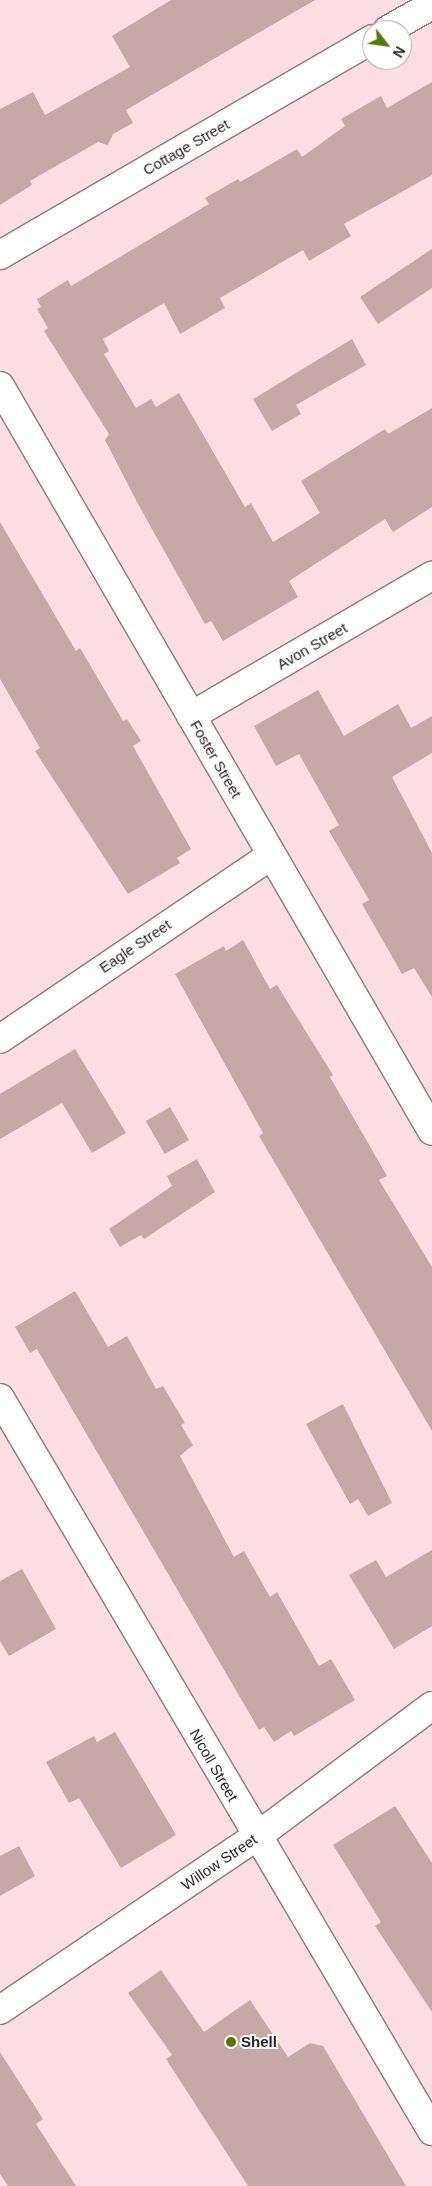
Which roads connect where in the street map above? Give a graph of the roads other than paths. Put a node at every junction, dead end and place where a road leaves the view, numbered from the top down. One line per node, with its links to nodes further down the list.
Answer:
1 (432, 5): 2 (street)
2 (406, 20)
3 (362, 45): 4 (street, Cottage Street)
4 (0, 255)
5 (0, 386): 7 (street, Foster Street)
6 (432, 576): 7 (street, Avon Street)
7 (191, 716): 8 (street, Foster Street)
8 (272, 855): 9 (street, Eagle Street); 10 (street, Foster Street)
9 (0, 1039)
10 (432, 1131)
11 (0, 1398): 13 (street, Nicoll Street)
12 (432, 1706): 13 (street, Willow Street)
13 (256, 1837): 14 (street, Willow Street); 15 (street, Nicoll Street)
14 (0, 2010)
15 (432, 2131)

